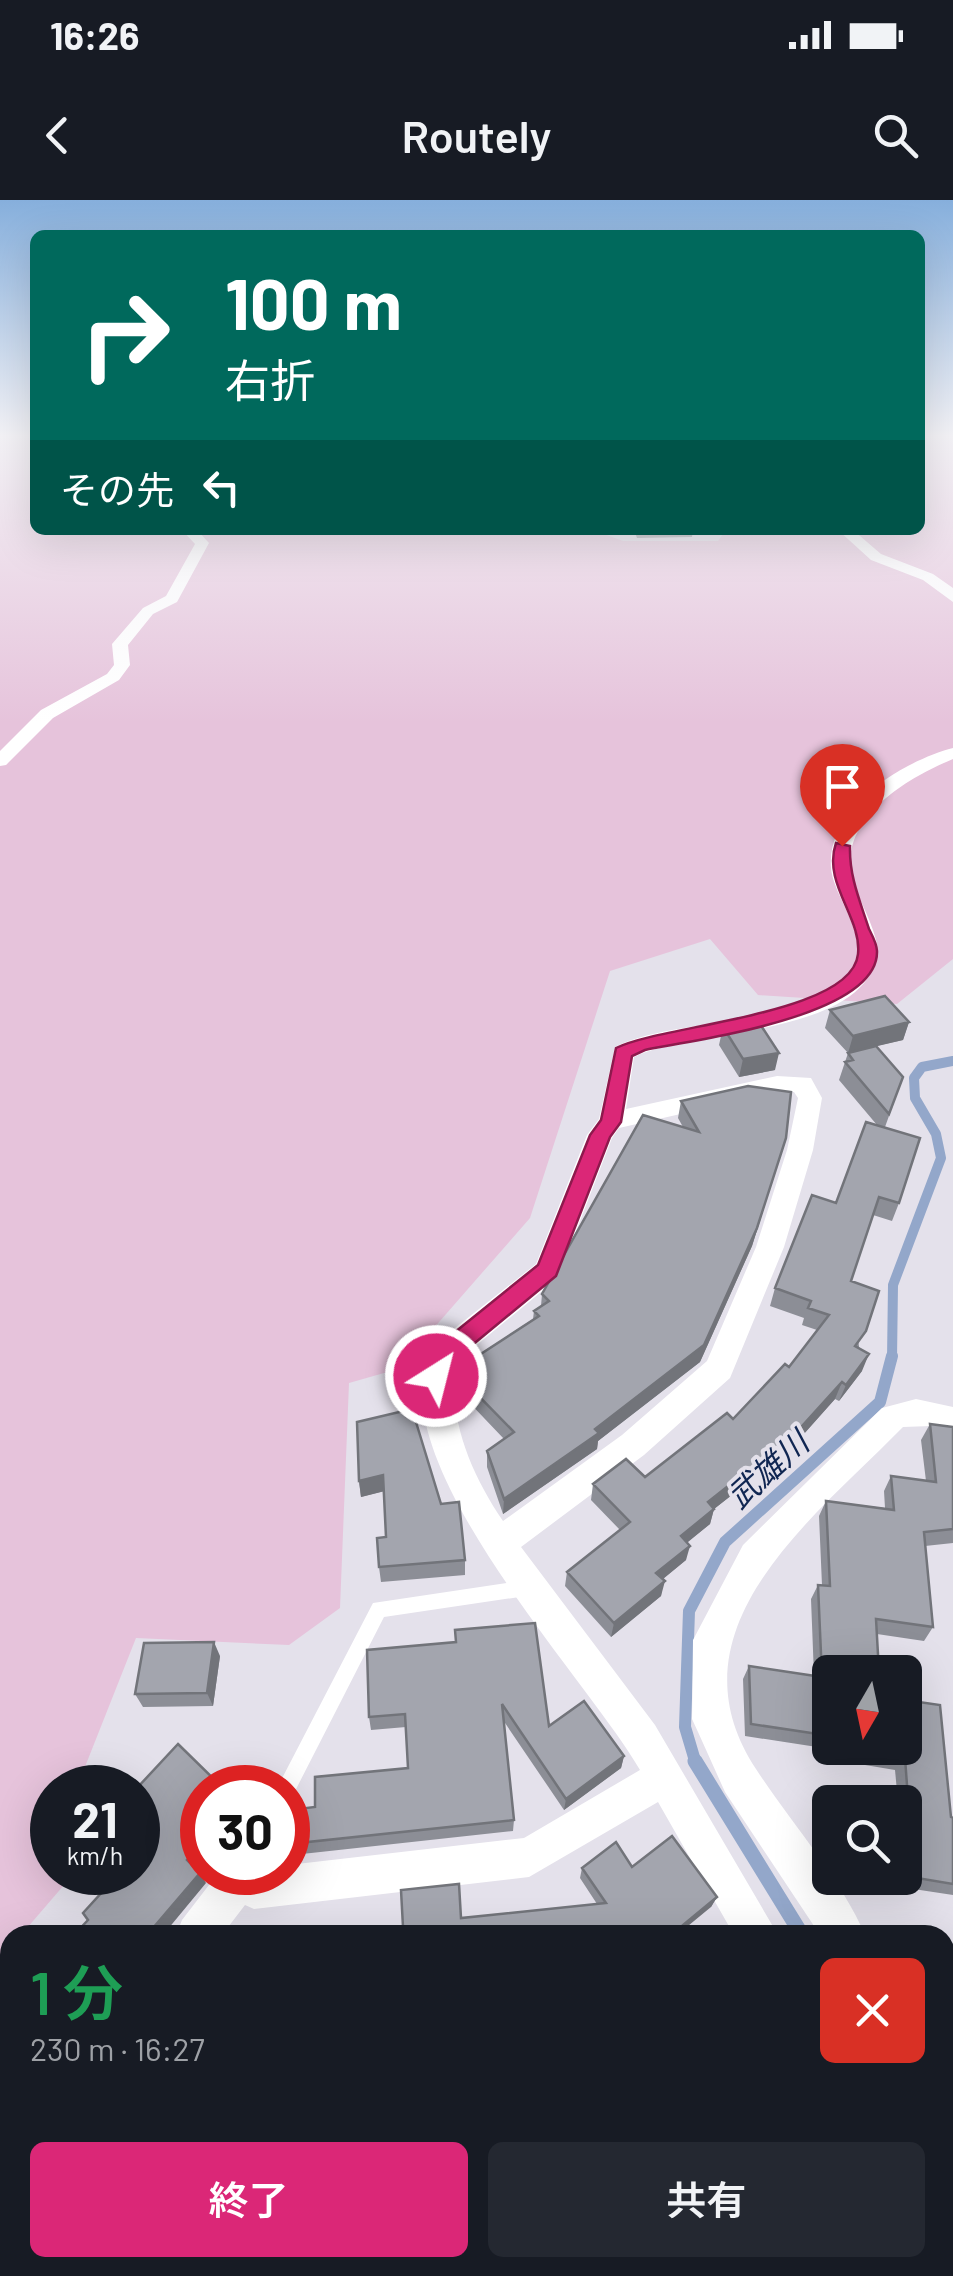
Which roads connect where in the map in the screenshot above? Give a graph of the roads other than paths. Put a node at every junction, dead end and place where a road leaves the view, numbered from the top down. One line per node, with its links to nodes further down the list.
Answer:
1 (195, 535): 5 (street)
2 (851, 535): 3 (street)
3 (953, 598)
4 (953, 753): 6 (street)
5 (0, 761)
6 (611, 1122): 8 (street); 8 (street)
7 (953, 1422): 16 (street)
8 (499, 1544): 9 (street)
9 (528, 1588): 10 (lane); 11 (street)
10 (298, 1765)
11 (662, 1778): 12 (street); 15 (street)
12 (310, 1883)
13 (226, 1895): 14 (street)
14 (204, 1925)
15 (752, 1925)
16 (837, 1925)

